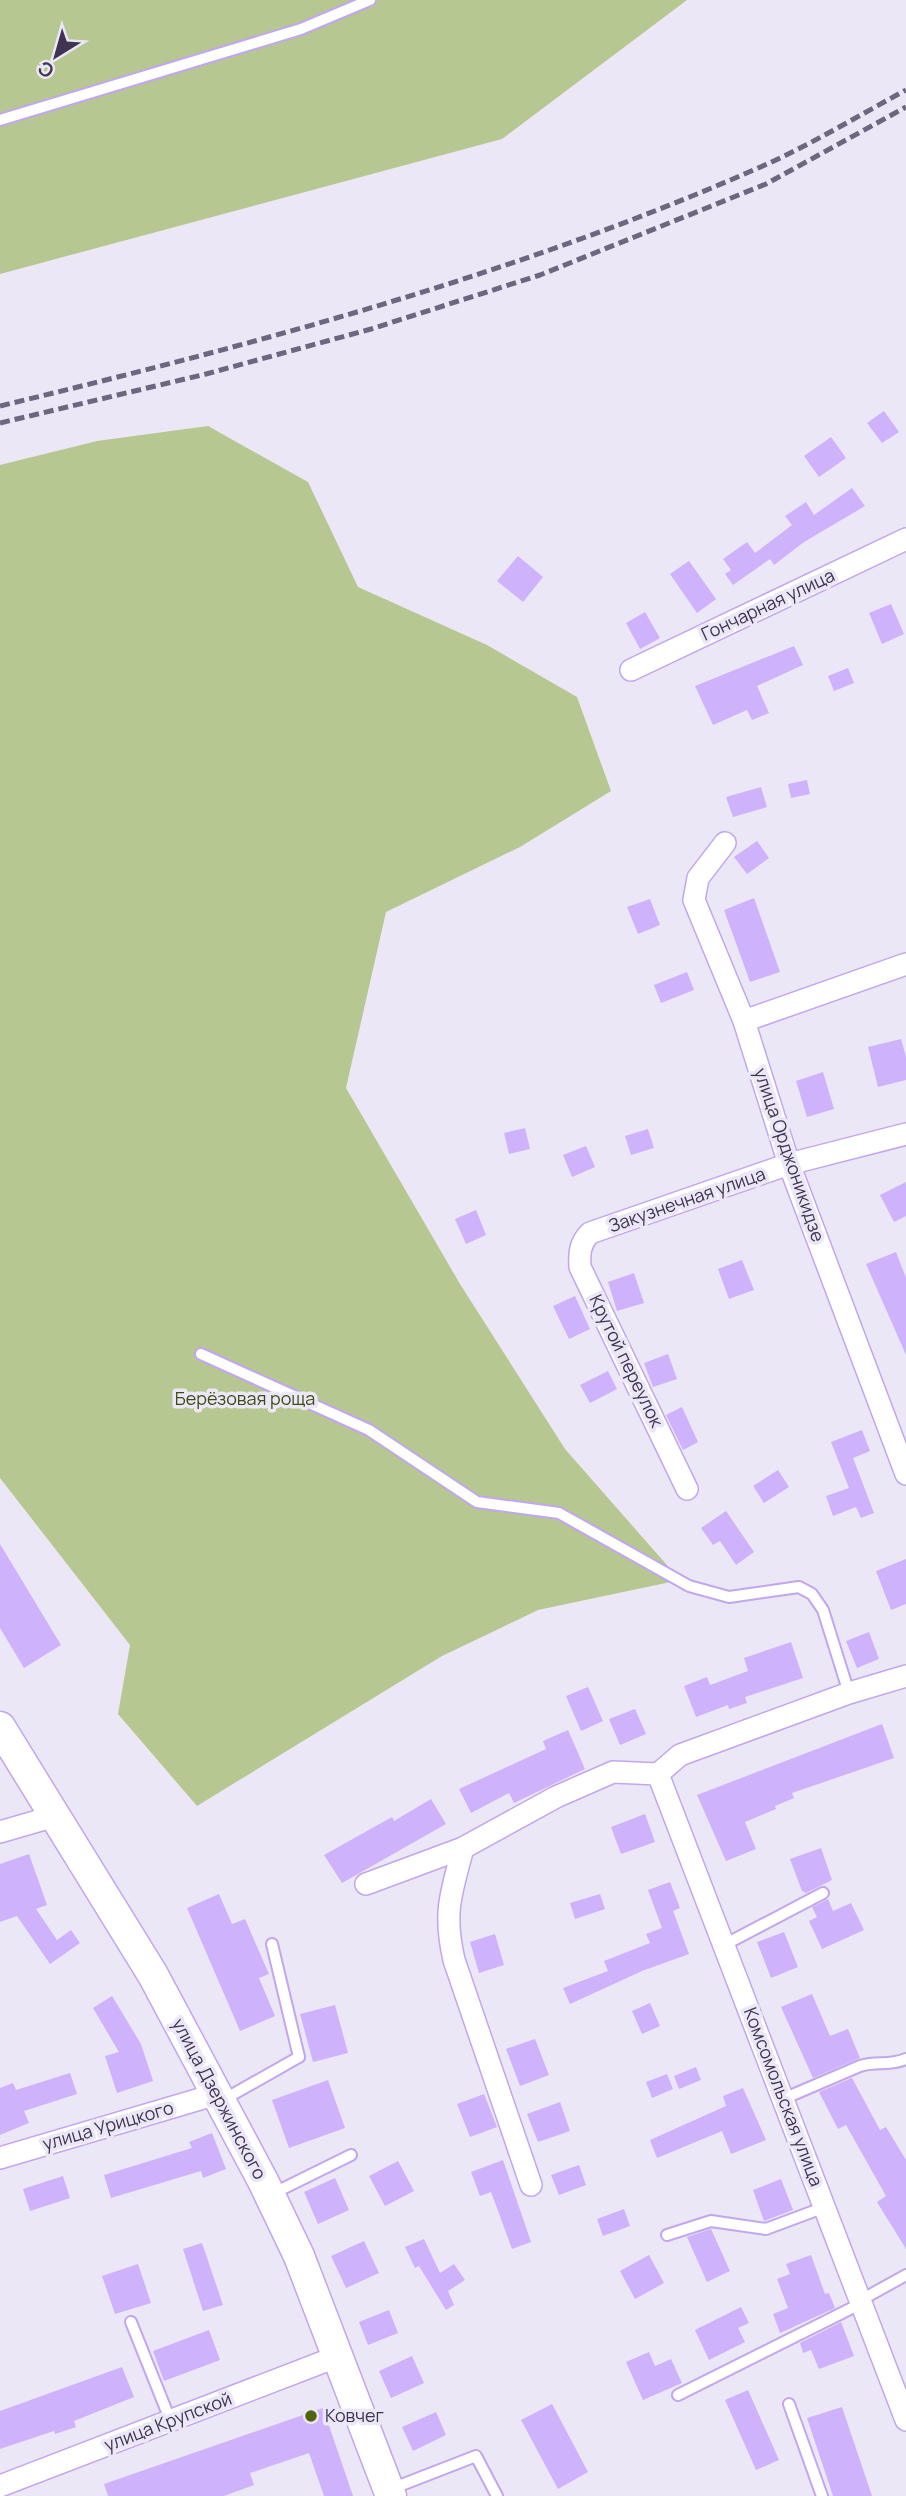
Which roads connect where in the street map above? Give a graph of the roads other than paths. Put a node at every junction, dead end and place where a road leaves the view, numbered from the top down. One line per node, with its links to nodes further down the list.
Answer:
1 (370, 0): 2 (lane)
2 (0, 120)
3 (906, 539): 4 (street, Гончарная улица)
4 (631, 670)
5 (725, 843): 7 (street, улица Орджоникидзе)
6 (906, 964): 7 (street)
7 (744, 1021): 9 (street, улица Орджоникидзе)
8 (906, 1134): 9 (street, Закузнечная улица)
9 (789, 1164): 10 (street, Закузнечная улица); 12 (street, улица Орджоникидзе)
10 (590, 1233): 13 (street, Крутой переулок)
11 (201, 1354): 15 (lane)
12 (906, 1474)
13 (687, 1489)
14 (906, 1676): 15 (street)
15 (849, 1693): 17 (street)
16 (0, 1727): 18 (main road, улица Дзержинского)
17 (658, 1774): 20 (street); 24 (street, Комсомольская улица)
18 (55, 1816): 19 (street); 26 (main road, улица Дзержинского)
19 (0, 1832)
20 (463, 1848): 21 (street); 30 (street)
21 (366, 1884)
22 (823, 1893): 24 (lane)
23 (272, 1944): 26 (lane)
24 (724, 1945): 27 (street, Комсомольская улица)
25 (906, 2059): 27 (lane)
26 (219, 2098): 29 (street, улица Урицкого); 31 (main road, улица Дзержинского)
27 (783, 2099): 32 (street, Комсомольская улица)
28 (351, 2155): 31 (lane)
29 (0, 2158)
30 (531, 2185)
31 (270, 2195): 37 (main road, улица Дзержинского)
32 (825, 2207): 33 (lane); 35 (street, Комсомольская улица)
33 (667, 2235)
34 (906, 2275): 35 (lane)
35 (862, 2302): 38 (lane); 40 (street, Комсомольская улица)
36 (131, 2322): 41 (lane)
37 (336, 2357): 41 (street, улица Крупской); 43 (main road, улица Дзержинского)
38 (678, 2395)
39 (789, 2404): 45 (lane)
40 (906, 2420)
41 (172, 2422): 42 (street, улица Крупской)
42 (0, 2486)
43 (390, 2493): 44 (lane)
44 (497, 2496)
45 (822, 2496)

